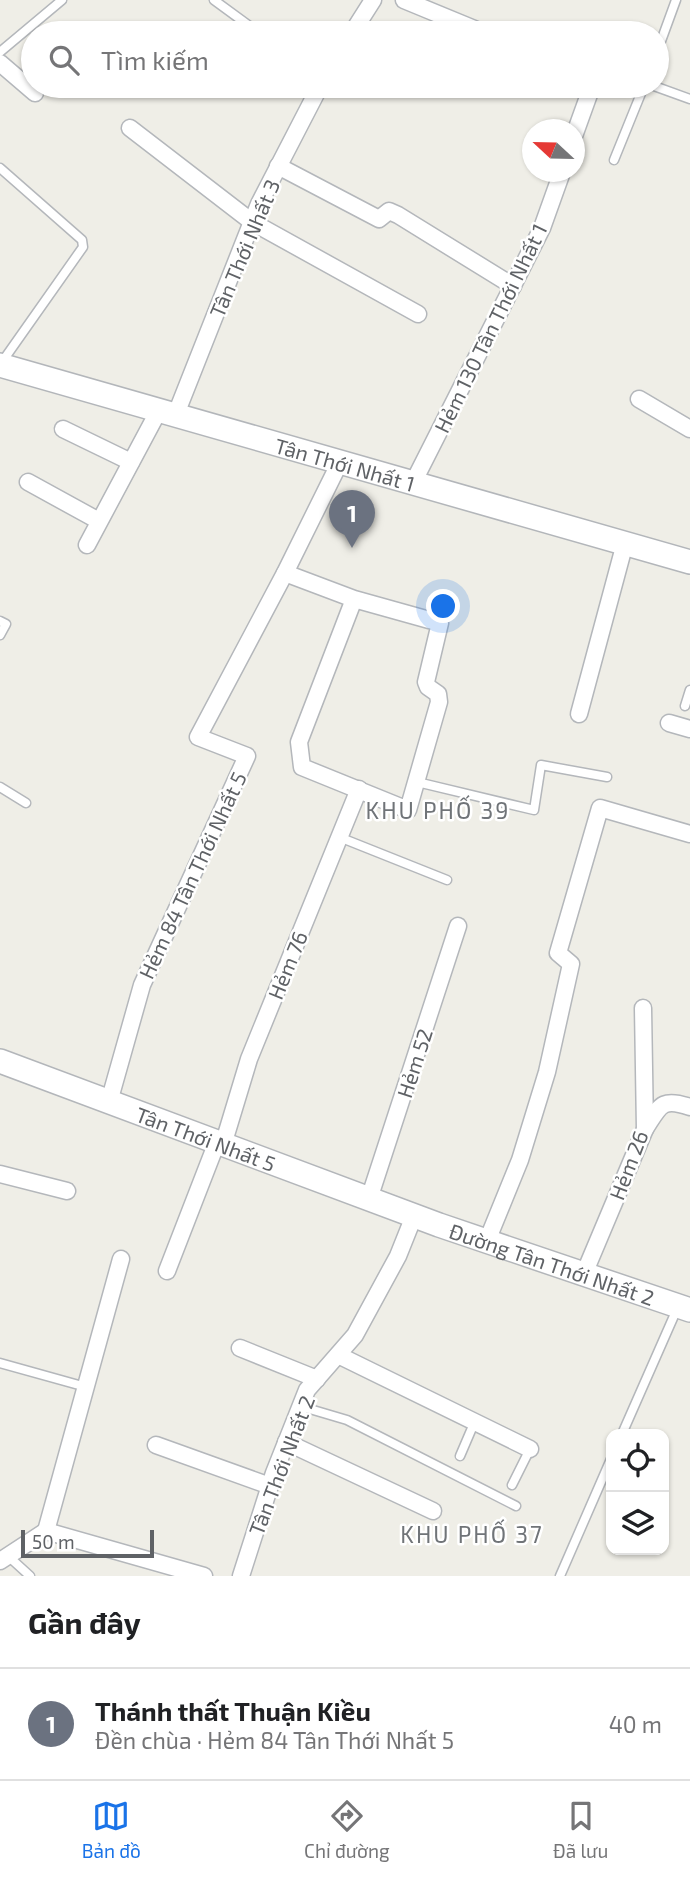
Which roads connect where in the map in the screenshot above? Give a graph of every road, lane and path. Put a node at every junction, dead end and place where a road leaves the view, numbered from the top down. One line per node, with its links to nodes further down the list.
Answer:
1 (62, 0): 6 (lane)
2 (214, 0): 7 (lane)
3 (373, 0): 8 (street)
4 (404, 0): 9 (street)
5 (676, 0): 10 (lane)
6 (37, 21)
7 (242, 21)
8 (360, 21)
9 (455, 21)
10 (668, 21)
11 (21, 34): 12 (lane)
12 (0, 52)
13 (0, 63): 14 (street)
14 (21, 81)
15 (669, 91): 19 (lane)
16 (314, 98): 23 (street, Tân Thới Nhất 3)
17 (588, 98): 20 (street)
18 (639, 98): 22 (lane)
19 (690, 99)
20 (581, 119)
21 (130, 128): 26 (street)
22 (614, 160)
23 (278, 166): 26 (street, Tân Thới Nhất 3); 27 (street)
24 (0, 168): 29 (lane)
25 (558, 182): 27 (street, Hẻm 130 Tân Thới Nhất 1)
26 (252, 222): 28 (street); 31 (street, Tân Thới Nhất 3)
27 (513, 286): 37 (street, Hẻm 130 Tân Thới Nhất 1)
28 (418, 314)
29 (0, 365): 31 (street, Tân Thới Nhất 1)
30 (639, 399): 33 (street)
31 (168, 412): 34 (street, Tân Thới Nhất 1); 35 (street, Tân Thới Nhất 3)
32 (63, 429): 35 (street)
33 (690, 429)
34 (340, 461): 37 (street, Tân Thới Nhất 1); 42 (street, Hẻm 84 Tân Thới Nhất 5)
35 (131, 462): 38 (street, Tân Thới Nhất 3)
36 (28, 482): 38 (street)
37 (413, 482): 39 (street, Tân Thới Nhất 1)
38 (99, 521): 40 (street, Tân Thới Nhất 3)
39 (625, 543): 41 (street, Tân Thới Nhất 1); 48 (street)
40 (87, 545)
41 (690, 562)
42 (285, 573): 43 (street); 62 (street, Hẻm 84 Tân Thới Nhất 5)
43 (354, 599): 52 (street); 54 (street)
44 (0, 621): 45 (lane)
45 (0, 635)
46 (690, 690): 47 (lane)
47 (685, 706)
48 (579, 714)
49 (669, 723): 50 (street)
50 (690, 729)
51 (607, 777): 52 (lane)
52 (417, 782): 54 (street)
53 (0, 787): 55 (lane)
54 (359, 789): 57 (street, Hẻm 76)
55 (26, 803)
56 (690, 834): 70 (street)
57 (339, 836): 58 (lane); 65 (street, Hẻm 76)
58 (447, 880)
59 (458, 926): 68 (street, Hẻm 52)
60 (643, 1008): 64 (street, Hẻm 26)
61 (0, 1062): 62 (street, Tân Thới Nhất 5)
62 (109, 1102): 65 (street, Tân Thới Nhất 5)
63 (690, 1107): 64 (street)
64 (645, 1129): 73 (street, Hẻm 26)
65 (220, 1143): 68 (street, Tân Thới Nhất 5); 72 (street, Hẻm 76)
66 (0, 1174): 67 (street)
67 (67, 1191)
68 (369, 1199): 69 (street, Tân Thới Nhất 5)
69 (414, 1216): 70 (street, Đường Tân Thới Nhất 2); 76 (street, Tân Thới Nhất 2)
70 (487, 1241): 73 (street, Đường Tân Thới Nhất 2)
71 (121, 1259): 79 (street)
72 (167, 1271)
73 (584, 1274): 74 (street, Đường Tân Thới Nhất 2)
74 (684, 1309): 82 (lane)
75 (240, 1348): 78 (street)
76 (338, 1354): 78 (street, Tân Thới Nhất 2); 81 (street)
77 (0, 1363): 79 (lane)
78 (317, 1378): 80 (street, Tân Thới Nhất 2)
79 (86, 1387): 92 (street)
80 (303, 1407): 83 (street, Tân Thới Nhất 2); 90 (lane)
81 (475, 1421): 85 (street); 86 (lane)
82 (624, 1429)
83 (286, 1443): 89 (street, Tân Thới Nhất 2); 91 (street)
84 (156, 1446): 89 (street)
85 (530, 1449): 88 (lane)
86 (460, 1456)
87 (606, 1470): 97 (lane)
88 (512, 1485)
89 (270, 1486): 96 (street, Tân Thới Nhất 2)
90 (516, 1506)
91 (433, 1511)
92 (46, 1531): 93 (street); 95 (street)
93 (3, 1558): 94 (lane)
94 (30, 1576)
95 (204, 1576)
96 (241, 1576)
97 (560, 1576)

